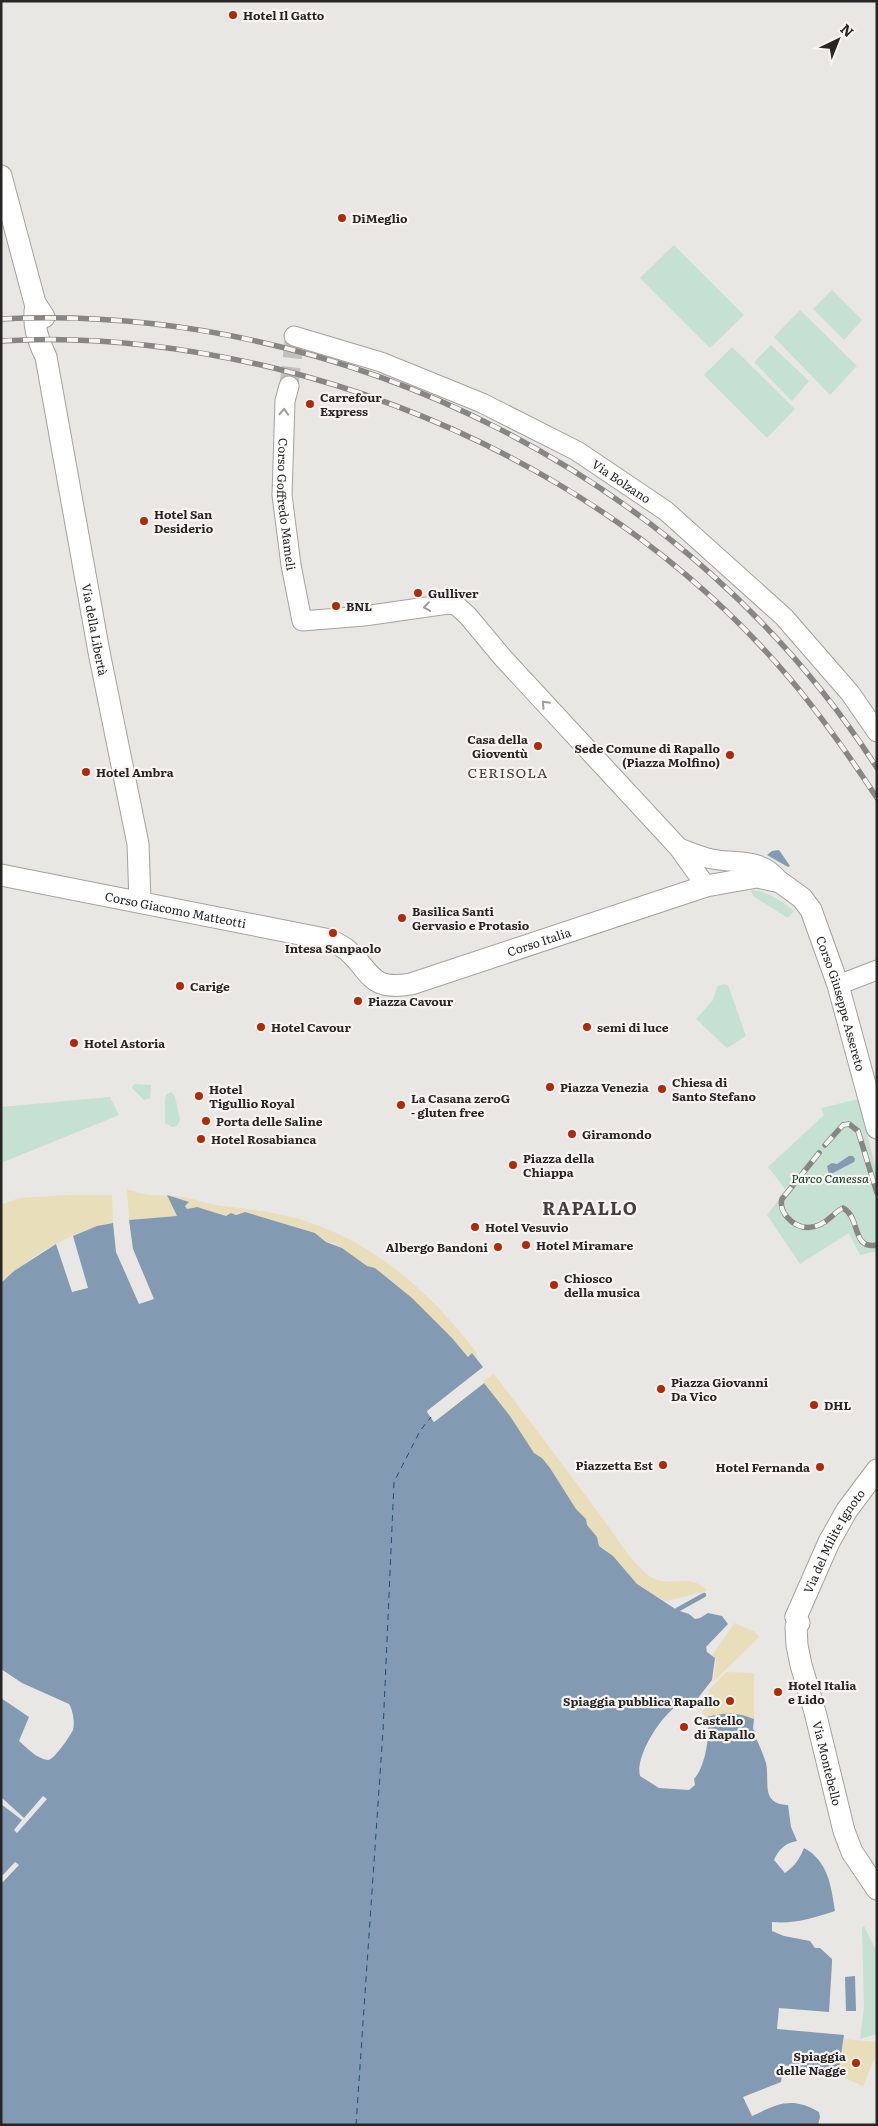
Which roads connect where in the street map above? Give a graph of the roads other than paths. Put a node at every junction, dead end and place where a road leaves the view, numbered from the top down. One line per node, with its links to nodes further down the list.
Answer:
1 (1, 176): 11 (main road, Via della Libertà)
2 (294, 336): 4 (street, Via Bolzano)
3 (289, 386): 5 (street, Corso Goffredo Mameli, one-way to 3)
4 (877, 732)
5 (678, 847): 6 (street); 10 (street)
6 (715, 860): 8 (street); 9 (street)
7 (1, 875): 11 (main road, Corso Giacomo Matteotti)
8 (735, 881): 9 (main road, Corso Italia); 10 (main road, Corso Italia)
9 (780, 882): 14 (main road, Corso Giuseppe Assereto)
10 (706, 886): 12 (main road, Corso Italia)
11 (140, 902): 12 (main road, Corso Giacomo Matteotti)
12 (347, 950)
13 (877, 970): 14 (street)
14 (838, 985): 15 (main road, Corso Giuseppe Assereto)
15 (877, 1128)
16 (877, 1470): 17 (main road, Via del Milite Ignoto)
17 (795, 1629): 18 (main road, Via Montebello)
18 (873, 1885)

